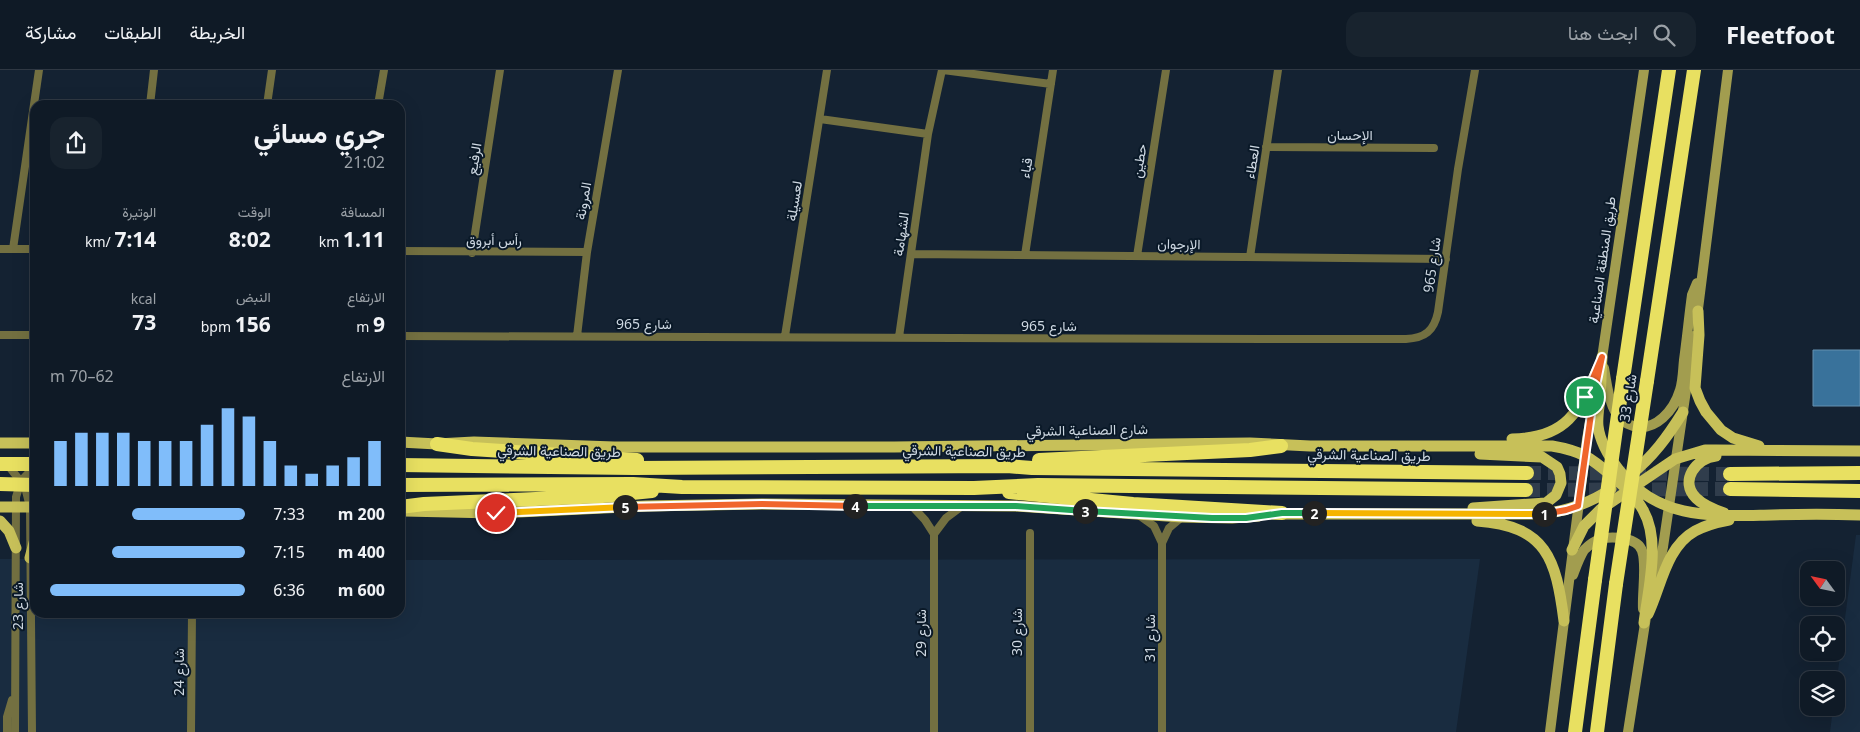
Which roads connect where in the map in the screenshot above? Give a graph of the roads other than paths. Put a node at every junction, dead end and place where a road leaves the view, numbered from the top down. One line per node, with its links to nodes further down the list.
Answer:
1 (38, 70): 18 (street)
2 (154, 70): 19 (street)
3 (272, 70): 20 (street)
4 (384, 70): 21 (street)
5 (500, 70): 32 (street, الرفيع)
6 (618, 70): 31 (street, المرونة)
7 (827, 70): 22 (street, لعسيلة)
8 (942, 70): 17 (street); 24 (street, الشهامة)
9 (1053, 70): 17 (street, قباء)
10 (1166, 70): 35 (street, حطين)
11 (1278, 70): 25 (street, العطاء)
12 (1475, 70): 37 (street, شارع 965)
13 (1644, 70): 46 (street, طريق المنطقة الصناعية)
14 (1669, 70): 116 (highway, شارع 33, bridge)
15 (1694, 70): 117 (highway, شارع 33, bridge)
16 (1728, 70): 38 (street)
17 (1051, 84): 34 (street, قباء)
18 (34, 100)
19 (151, 100)
20 (268, 100)
21 (379, 100)
22 (820, 119): 24 (street); 44 (street, لعسيلة)
23 (30, 127): 28 (street)
24 (928, 134): 33 (street, الشهامة)
25 (1266, 147): 26 (street, الإحسان); 36 (street, العطاء)
26 (1434, 148)
27 (0, 249): 28 (street)
28 (13, 249): 29 (street)
29 (30, 249)
30 (405, 252): 32 (street, رأس أبروق)
31 (587, 252): 32 (street, رأس أبروق); 43 (street, المرونة)
32 (472, 253)
33 (911, 254): 34 (street, الإرجوان); 45 (street, الشهامة)
34 (1025, 255): 35 (street, الإرجوان)
35 (1137, 256): 36 (street, الإرجوان)
36 (1250, 257): 37 (street, الإرجوان)
37 (1446, 259): 45 (street, شارع 965)
38 (1702, 268): 39 (street); 46 (street)
39 (1698, 311): 47 (street); 55 (main road)
40 (0, 335): 41 (street)
41 (30, 335)
42 (405, 336): 43 (street, شارع 965)
43 (576, 336): 44 (street, شارع 965)
44 (785, 336): 45 (street, شارع 965)
45 (899, 337)
46 (1602, 357): 53 (main road); 57 (street, طريق المنطقة الصناعية); 69 (main road)
47 (1684, 412): 60 (street); 69 (main road)
48 (405, 442): 51 (main road, طريق الصناعية الشرقي)
49 (0, 443): 50 (main road)
50 (30, 443)
51 (437, 444): 54 (main road, طريق الصناعية الشرقي); 65 (highway)
52 (1281, 446): 53 (main road, طريق الصناعية الشرقي); 54 (main road, شارع الصناعية الشرقي); 64 (highway)
53 (1425, 446): 57 (main road); 90 (main road)
54 (894, 447)
55 (1778, 450): 56 (main road); 60 (main road)
56 (1860, 450)
57 (1585, 454): 69 (main road); 82 (street)
58 (1860, 457): 93 (main road)
59 (0, 458): 70 (street, شارع 23)
60 (1675, 459): 75 (main road); 86 (street)
61 (0, 464): 62 (highway, bridge)
62 (30, 465)
63 (405, 465): 65 (highway, طريق الصناعية الشرقي)
64 (1007, 466): 65 (highway, طريق الصناعية الشرقي); 66 (highway, طريق الصناعية الشرقي)
65 (682, 467)
66 (1527, 473)
67 (1860, 473): 68 (highway)
68 (1730, 474)
69 (1623, 480): 75 (main road); 82 (main road)
70 (28, 483): 71 (highway, bridge); 79 (street, شارع 23); 84 (street, شارع 23)
71 (0, 484)
72 (405, 484): 73 (highway)
73 (682, 487): 74 (highway); 87 (highway)
74 (974, 488): 77 (highway); 89 (highway)
75 (1632, 489): 86 (main road); 101 (main road); 106 (main road)
76 (1730, 489): 78 (highway)
77 (1526, 490)
78 (1860, 491)
79 (30, 501)
80 (912, 506): 81 (main road); 88 (main road); 98 (street)
81 (963, 506): 92 (main road); 98 (street)
82 (1578, 506): 90 (main road); 101 (street)
83 (0, 507): 84 (main road)
84 (16, 507): 85 (main road); 100 (street, شارع 23)
85 (30, 507)
86 (1668, 507): 93 (main road); 106 (street)
87 (405, 509)
88 (405, 509)
89 (1282, 513): 90 (main road); 95 (main road)
90 (1421, 513): 105 (main road)
91 (1860, 514): 94 (main road)
92 (1139, 515): 95 (main road); 99 (street)
93 (1730, 515): 94 (main road)
94 (1745, 516): 106 (main road)
95 (1182, 517): 99 (street)
96 (0, 521): 100 (main road)
97 (1030, 533): 113 (street, شارع 30)
98 (934, 534): 112 (street, شارع 29)
99 (1162, 543): 114 (street, شارع 31)
100 (16, 548): 107 (street, شارع 23)
101 (1572, 550): 102 (street)
102 (1568, 592): 105 (street); 106 (street)
103 (31, 618): 110 (street, شارع 23)
104 (192, 618): 111 (street, شارع 24)
105 (1564, 621): 115 (street)
106 (1644, 623): 118 (street)
107 (14, 691): 108 (street, شارع 23); 109 (street, شارع 23)
108 (7, 732)
109 (15, 732)
110 (32, 732)
111 (191, 732)
112 (934, 732)
113 (1030, 732)
114 (1162, 732)
115 (1550, 732)
116 (1575, 732)
117 (1597, 732)
118 (1628, 732)

